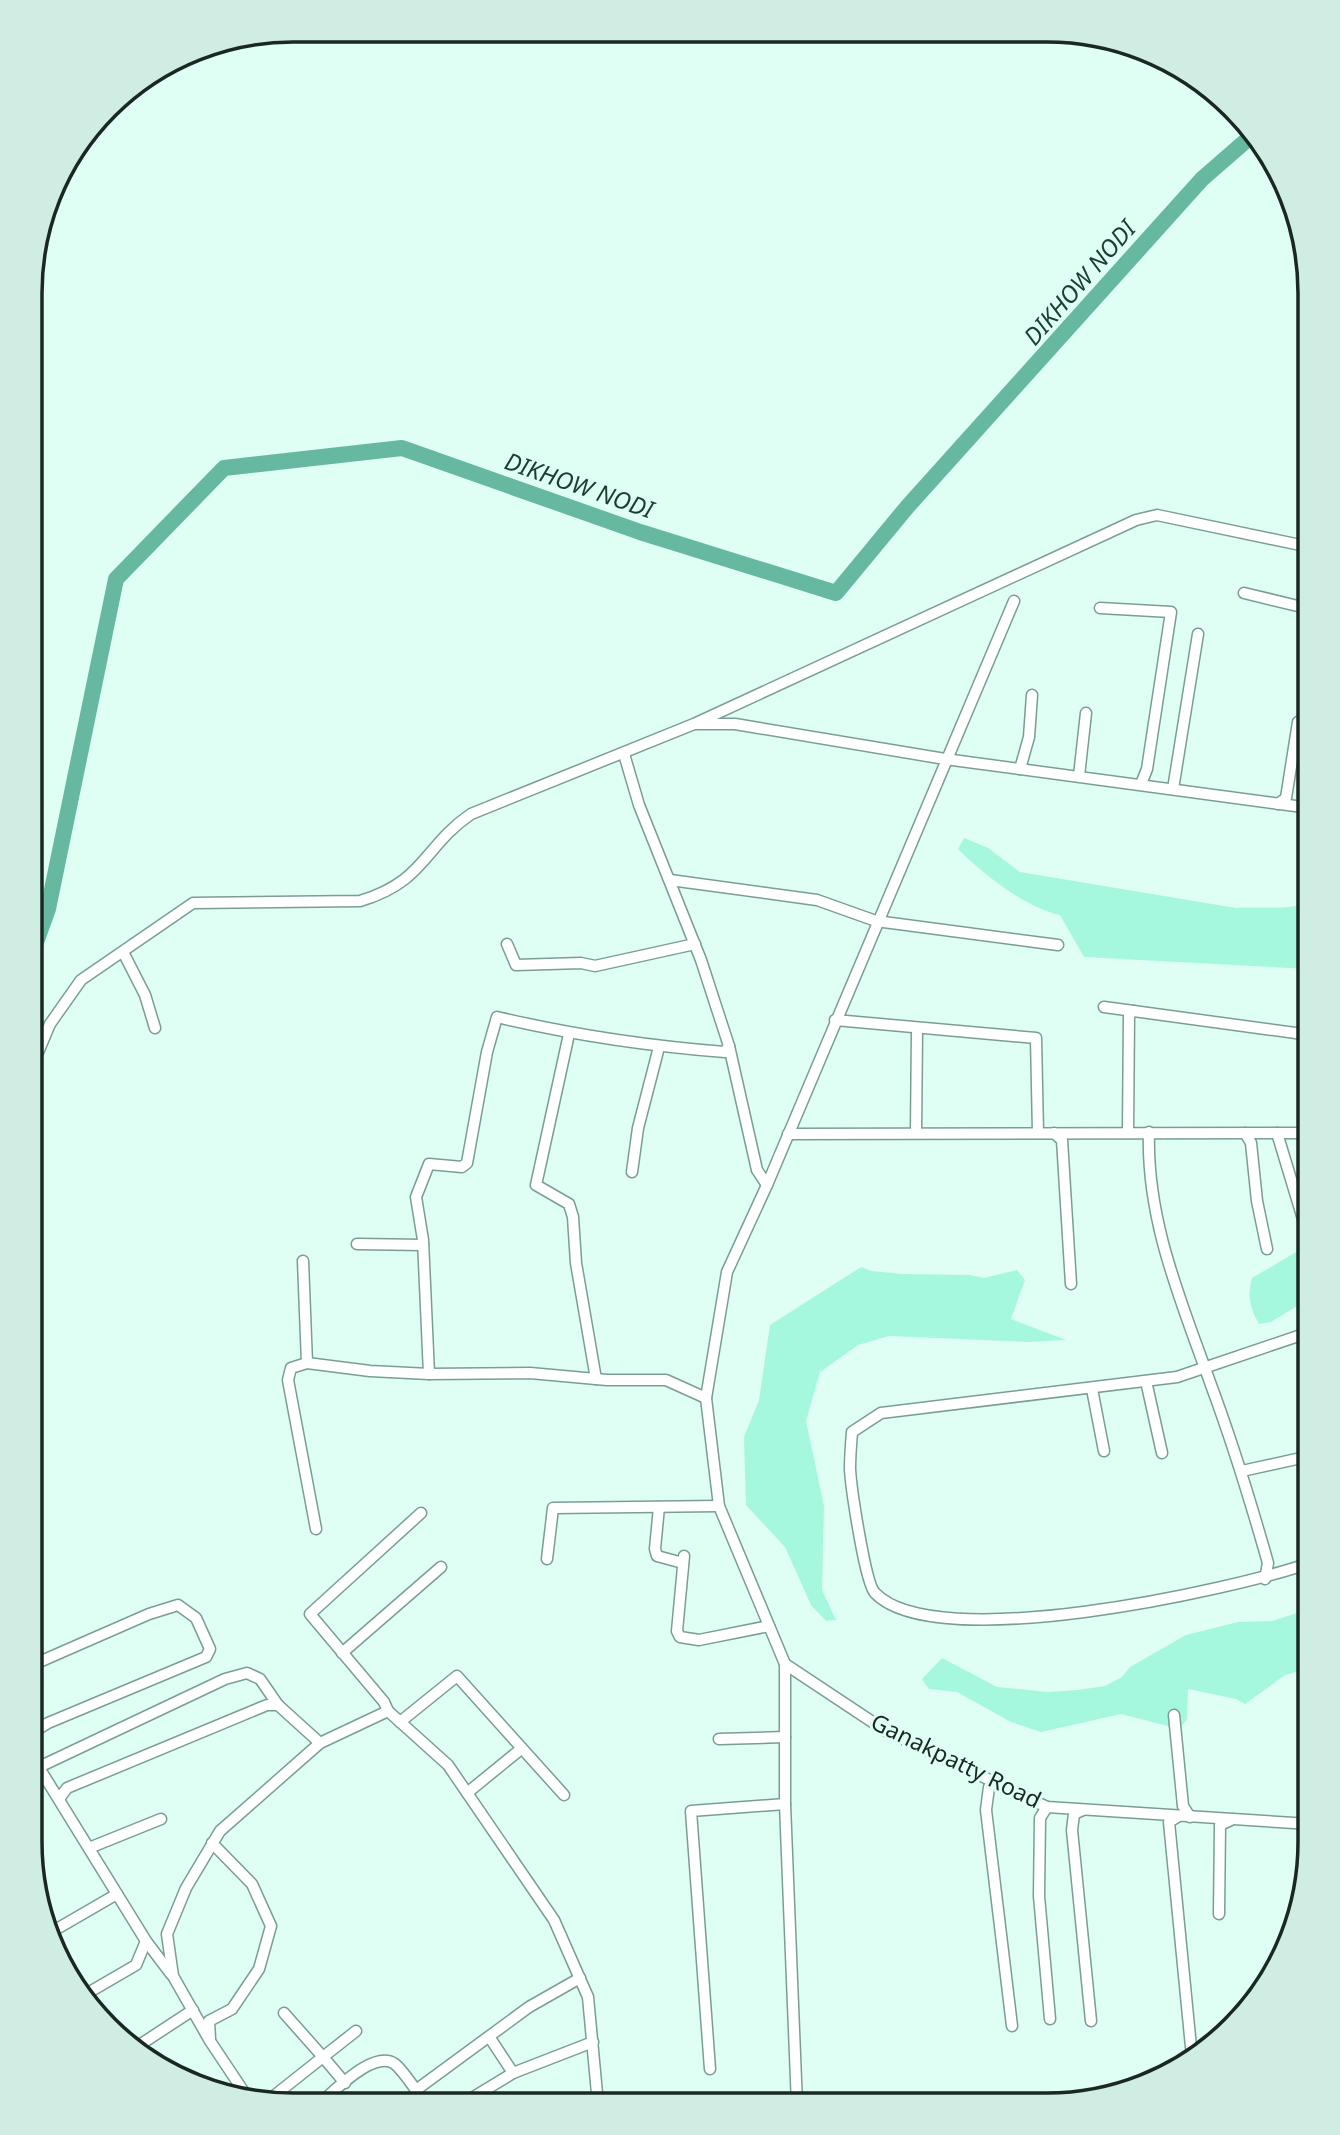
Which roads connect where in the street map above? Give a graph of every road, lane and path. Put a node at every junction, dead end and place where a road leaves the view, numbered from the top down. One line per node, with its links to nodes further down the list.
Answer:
1 (1298, 544): 10 (street)
2 (1244, 593): 4 (street)
3 (1014, 601): 12 (street)
4 (1298, 606)
5 (1100, 608): 15 (street)
6 (1198, 634): 16 (street)
7 (1032, 695): 13 (street)
8 (1086, 713): 14 (street)
9 (1298, 722): 17 (street)
10 (694, 724): 11 (street); 12 (street)
11 (624, 754): 19 (street); 24 (street)
12 (945, 759): 13 (street); 20 (street)
13 (1020, 769): 14 (street)
14 (1079, 776): 15 (street)
15 (1141, 785): 16 (street)
16 (1173, 789): 17 (street)
17 (1278, 804): 18 (street)
18 (1298, 806)
19 (670, 880): 20 (street); 22 (street)
20 (876, 921): 23 (street); 27 (street)
21 (507, 944): 22 (street)
22 (695, 944): 33 (street)
23 (1058, 945)
24 (123, 952): 28 (street); 32 (street)
25 (1104, 1007): 26 (street)
26 (1134, 1011): 30 (street); 35 (street)
27 (835, 1020): 29 (street); 43 (street)
28 (155, 1028)
29 (917, 1030): 37 (street); 38 (street)
30 (1298, 1033)
31 (569, 1034): 34 (street); 48 (street); 56 (street)
32 (42, 1043)
33 (729, 1046): 34 (street); 45 (street)
34 (659, 1047): 44 (street)
35 (1128, 1132): 36 (street); 39 (street)
36 (1149, 1132): 40 (street); 54 (street)
37 (916, 1133): 38 (street); 43 (street)
38 (1038, 1133): 39 (street)
39 (1054, 1133): 51 (street)
40 (1245, 1133): 41 (street); 49 (street)
41 (1277, 1133): 42 (street); 46 (street)
42 (1298, 1133)
43 (788, 1135): 45 (street)
44 (632, 1172)
45 (767, 1185): 59 (street)
46 (1298, 1202)
47 (357, 1244): 48 (street)
48 (423, 1245): 55 (street)
49 (1267, 1249)
50 (303, 1261): 53 (street)
51 (1071, 1283)
52 (1298, 1336): 54 (street)
53 (307, 1363): 55 (street); 67 (street)
54 (1206, 1369): 57 (street); 63 (street)
55 (429, 1374): 56 (street)
56 (596, 1379): 59 (street)
57 (1146, 1381): 58 (street); 61 (street)
58 (1092, 1388): 60 (street); 71 (street)
59 (706, 1398): 64 (street)
60 (1104, 1451)
61 (1162, 1453)
62 (1298, 1459): 63 (street)
63 (1242, 1471): 71 (street)
64 (719, 1506): 65 (street); 72 (street)
65 (659, 1507): 68 (street); 72 (street)
66 (421, 1513): 73 (street)
67 (316, 1529)
68 (547, 1559)
69 (441, 1567): 73 (street)
70 (1298, 1567): 71 (street)
71 (1265, 1578)
72 (769, 1626): 75 (street)
73 (342, 1653): 77 (street)
74 (42, 1661): 80 (street)
75 (785, 1664): 81 (street); 87 (street, Ganakpatty Road)
76 (278, 1705): 83 (street); 85 (street); 90 (street)
77 (388, 1711): 79 (street); 83 (street)
78 (1174, 1715): 94 (street)
79 (400, 1722): 84 (street); 88 (street)
80 (42, 1725)
81 (785, 1737): 82 (street); 91 (street)
82 (719, 1740)
83 (320, 1743): 98 (street)
84 (521, 1749): 88 (street); 89 (street)
85 (42, 1767)
86 (42, 1773): 90 (street)
87 (995, 1782): 92 (street, Ganakpatty Road); 111 (street)
88 (467, 1793): 105 (street)
89 (564, 1795)
90 (59, 1799): 99 (street)
91 (785, 1804): 119 (street); 129 (street)
92 (1047, 1807): 93 (street, Ganakpatty Road); 109 (street)
93 (1083, 1810): 94 (street, Ganakpatty Road); 110 (street)
94 (1184, 1816): 96 (street, Ganakpatty Road); 117 (street)
95 (161, 1819): 99 (street)
96 (1234, 1819): 97 (street, Ganakpatty Road); 101 (street)
97 (1298, 1825)
98 (212, 1843): 104 (street); 114 (street)
99 (89, 1847): 100 (street)
100 (117, 1894): 102 (street); 103 (street)
101 (1219, 1914)
102 (57, 1929)
103 (146, 1941): 104 (street); 106 (street)
104 (173, 1976): 107 (street)
105 (580, 1978): 113 (street); 115 (street)
106 (91, 1991)
107 (193, 2010): 114 (street); 116 (street)
108 (284, 2013): 118 (street)
109 (1050, 2019)
110 (1091, 2021)
111 (1013, 2025)
112 (356, 2031): 118 (street)
113 (490, 2038): 120 (street); 123 (street)
114 (210, 2041): 122 (street)
115 (593, 2042): 120 (street); 128 (street)
116 (143, 2043)
117 (1191, 2047)
118 (323, 2057): 121 (street); 124 (street)
119 (710, 2068)
120 (513, 2073): 127 (street)
121 (345, 2083): 123 (street); 125 (street)
122 (241, 2087)
123 (416, 2090): 126 (street)
124 (279, 2092)
125 (332, 2093)
126 (418, 2093)
127 (480, 2093)
128 (597, 2093)
129 (797, 2093)

